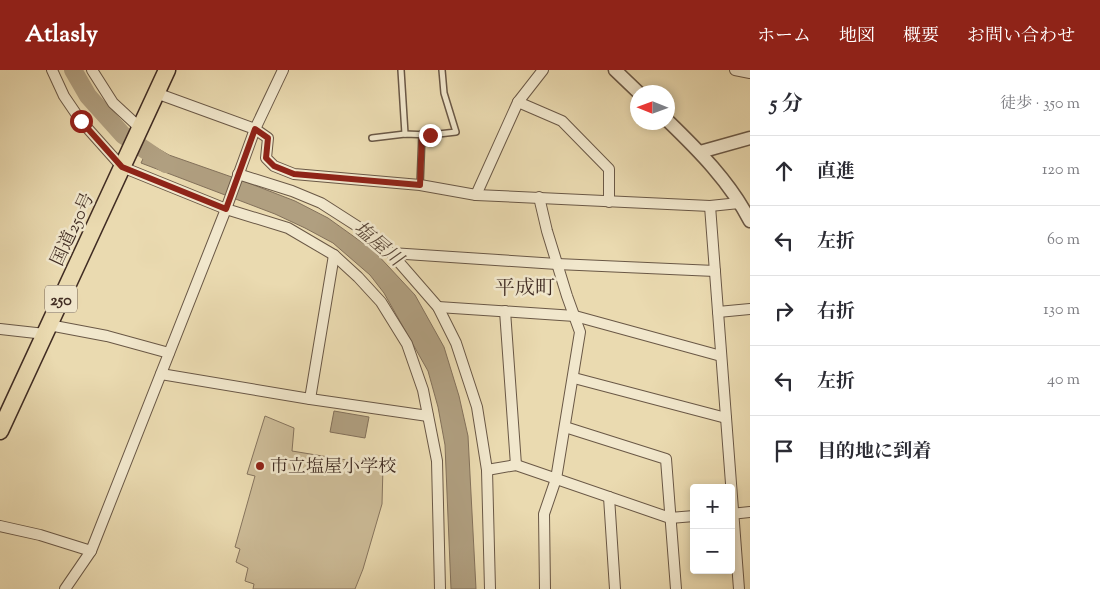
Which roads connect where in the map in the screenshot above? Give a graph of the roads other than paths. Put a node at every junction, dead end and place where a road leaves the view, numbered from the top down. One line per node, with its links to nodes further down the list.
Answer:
1 (52, 70): 22 (street)
2 (92, 70): 14 (street)
3 (167, 70): 12 (highway, 国道250号 / 250)
4 (283, 70): 16 (street)
5 (401, 70): 17 (lane)
6 (442, 70): 18 (lane)
7 (543, 70): 13 (street)
8 (615, 70): 11 (street)
9 (735, 70): 10 (street)
10 (750, 73)
11 (631, 85)
12 (156, 93): 14 (highway, 国道250号 / 250); 16 (street)
13 (518, 102): 25 (street); 27 (street)
14 (140, 128): 22 (highway, 国道250号 / 250)
15 (675, 128): 21 (street)
16 (255, 129): 23 (street); 24 (street)
17 (405, 134): 18 (lane); 19 (lane)
18 (422, 134): 24 (lane)
19 (372, 138)
20 (750, 138): 21 (street)
21 (700, 152): 28 (street)
22 (122, 167): 30 (street); 42 (highway, 国道250号 / 250)
23 (238, 174): 30 (street); 32 (street)
24 (420, 185): 25 (street)
25 (476, 195): 26 (street)
26 (539, 197): 27 (street); 34 (street)
27 (609, 202): 29 (street)
28 (738, 203): 29 (street); 31 (street)
29 (710, 206): 35 (street)
30 (226, 209): 33 (street); 43 (street)
31 (749, 218)
32 (392, 253): 34 (street); 36 (street)
33 (334, 255): 47 (street); 48 (street)
34 (557, 264): 35 (street); 40 (street)
35 (715, 271): 39 (street)
36 (438, 307): 38 (street); 53 (street)
37 (750, 309): 39 (street)
38 (505, 311): 40 (street); 52 (street)
39 (718, 312): 44 (street)
40 (575, 316): 44 (street); 46 (street)
41 (0, 329): 42 (street)
42 (47, 330): 43 (street); 51 (highway, 国道250号 / 250)
43 (169, 353): 45 (street)
44 (721, 356): 49 (street)
45 (161, 374): 47 (street); 63 (street)
46 (574, 378): 49 (street); 50 (street)
47 (310, 399): 48 (street)
48 (428, 416): 65 (street)
49 (726, 418): 55 (street)
50 (565, 427): 54 (street); 60 (street)
51 (0, 431)
52 (516, 465): 53 (street); 54 (street)
53 (487, 470): 66 (street)
54 (556, 479): 56 (street); 67 (street)
55 (730, 484)
56 (609, 497): 60 (street); 68 (street)
57 (750, 512): 58 (street)
58 (735, 514)
59 (690, 516): 60 (street)
60 (670, 518): 69 (street)
61 (0, 526): 63 (street)
62 (733, 529): 70 (street)
63 (91, 551): 64 (street)
64 (65, 589)
65 (440, 589)
66 (490, 589)
67 (545, 589)
68 (615, 589)
69 (676, 589)
70 (739, 589)

